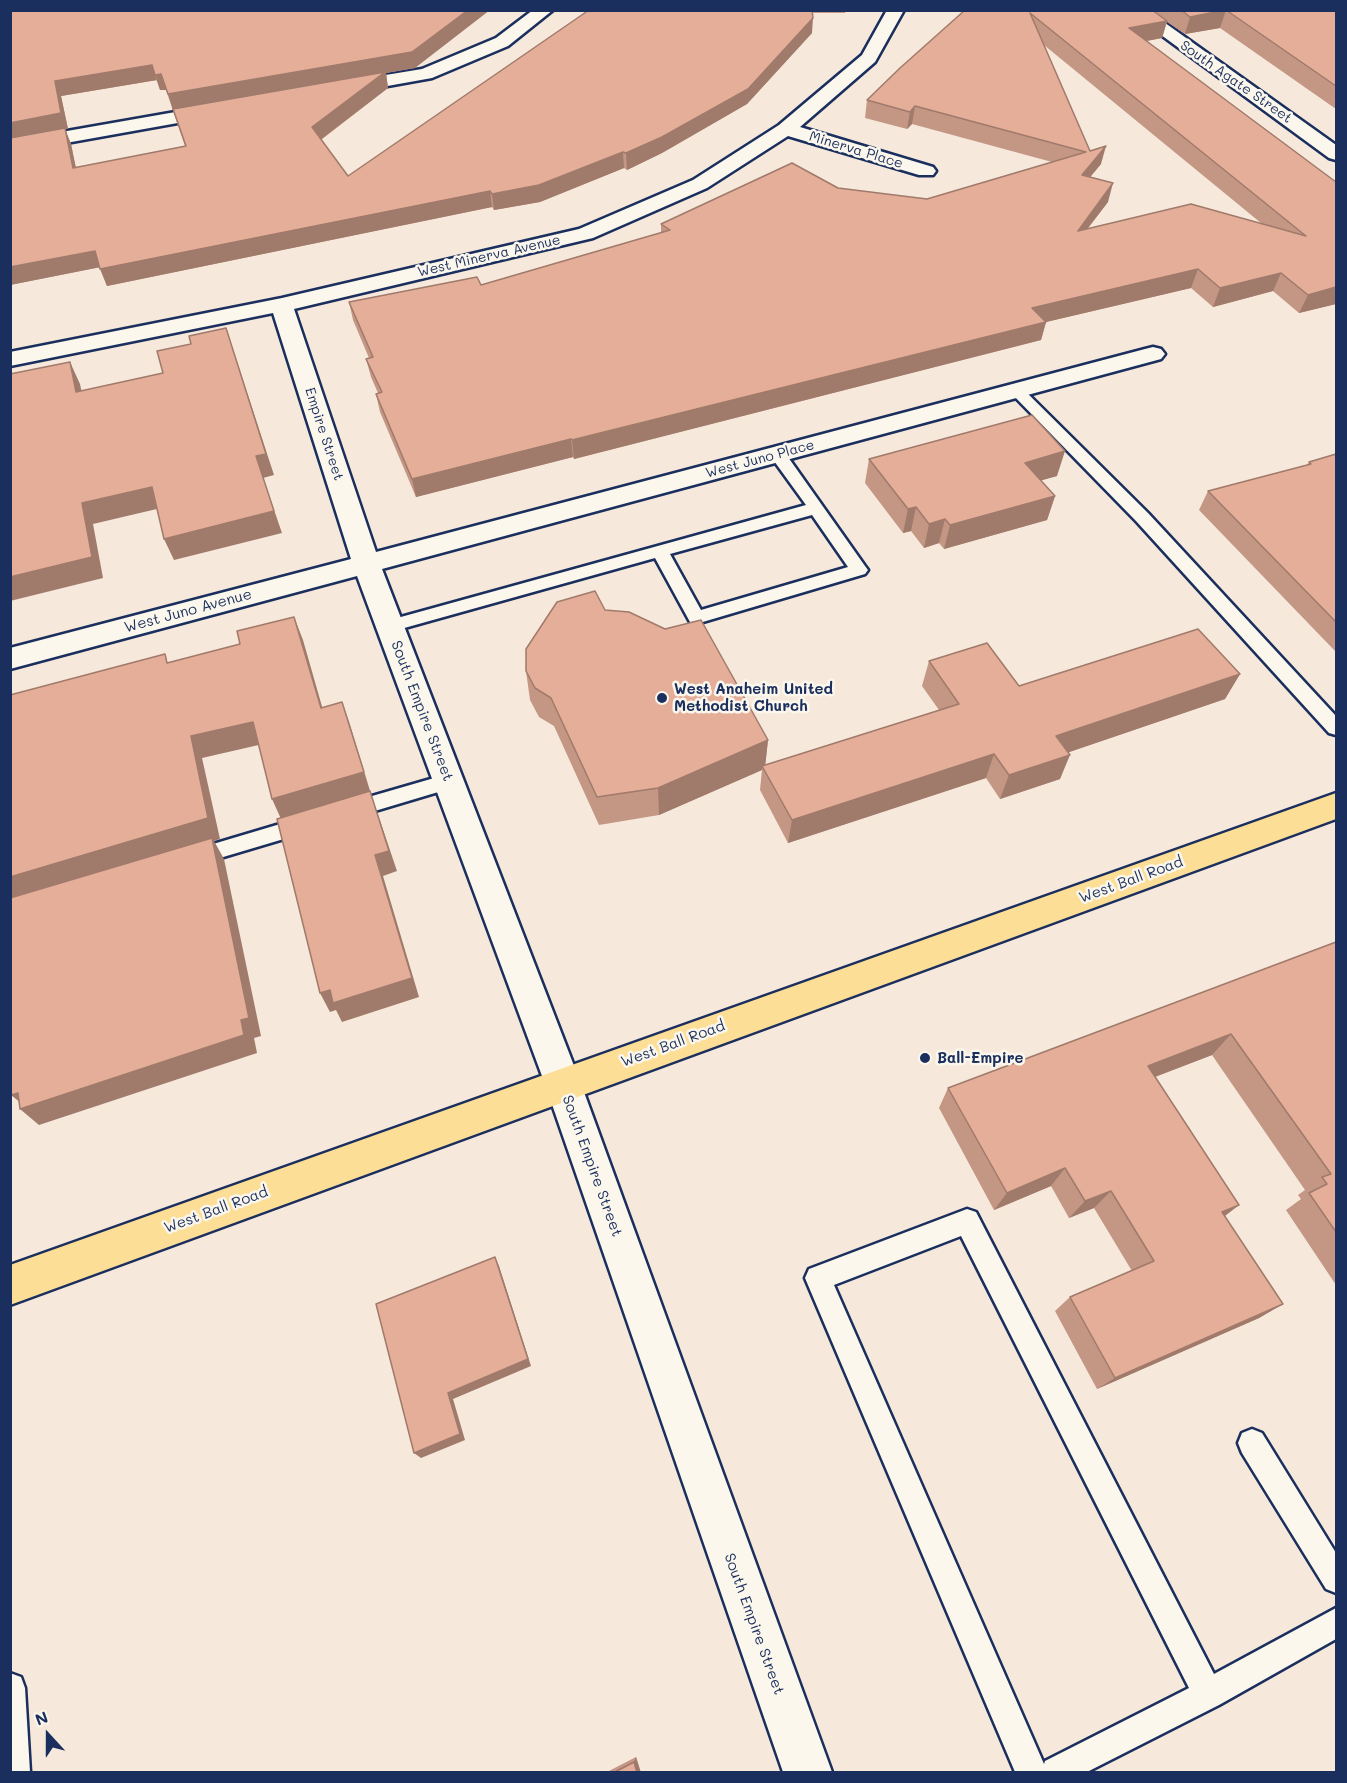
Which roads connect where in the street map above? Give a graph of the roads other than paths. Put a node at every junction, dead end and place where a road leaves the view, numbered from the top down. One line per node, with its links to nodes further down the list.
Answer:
1 (545, 10): 4 (street)
2 (896, 10): 6 (street, West Minerva Avenue)
3 (1135, 10): 8 (street, South Agate Street)
4 (322, 92)
5 (241, 106): 7 (street)
6 (786, 129): 9 (street, Minerva Place); 10 (street, West Minerva Avenue)
7 (10, 147)
8 (1336, 154)
9 (926, 171)
10 (282, 305): 12 (street, West Minerva Avenue); 17 (street, Empire Street)
11 (1154, 354): 13 (street, West Juno Place)
12 (10, 359)
13 (1017, 391): 14 (street, West Juno Place); 20 (lane)
14 (777, 454): 15 (lane); 17 (street, West Juno Place)
15 (816, 508): 16 (lane); 16 (lane)
16 (660, 551): 18 (lane)
17 (366, 564): 18 (street, South Empire Street); 19 (street, West Juno Avenue)
18 (390, 626): 21 (street, South Empire Street)
19 (10, 659)
20 (1336, 728)
21 (448, 782): 23 (lane); 24 (street, South Empire Street)
22 (1336, 806): 24 (main road, West Ball Road)
23 (179, 862)
24 (563, 1084): 25 (main road, West Ball Road); 32 (street, South Empire Street)
25 (10, 1285)
26 (1252, 1443): 27 (lane)
27 (1336, 1579)
28 (1336, 1623): 30 (lane)
29 (10, 1688): 31 (lane)
30 (1208, 1694): 33 (lane); 34 (lane)
31 (15, 1773)
32 (807, 1773)
33 (1031, 1773)
34 (1056, 1773)

